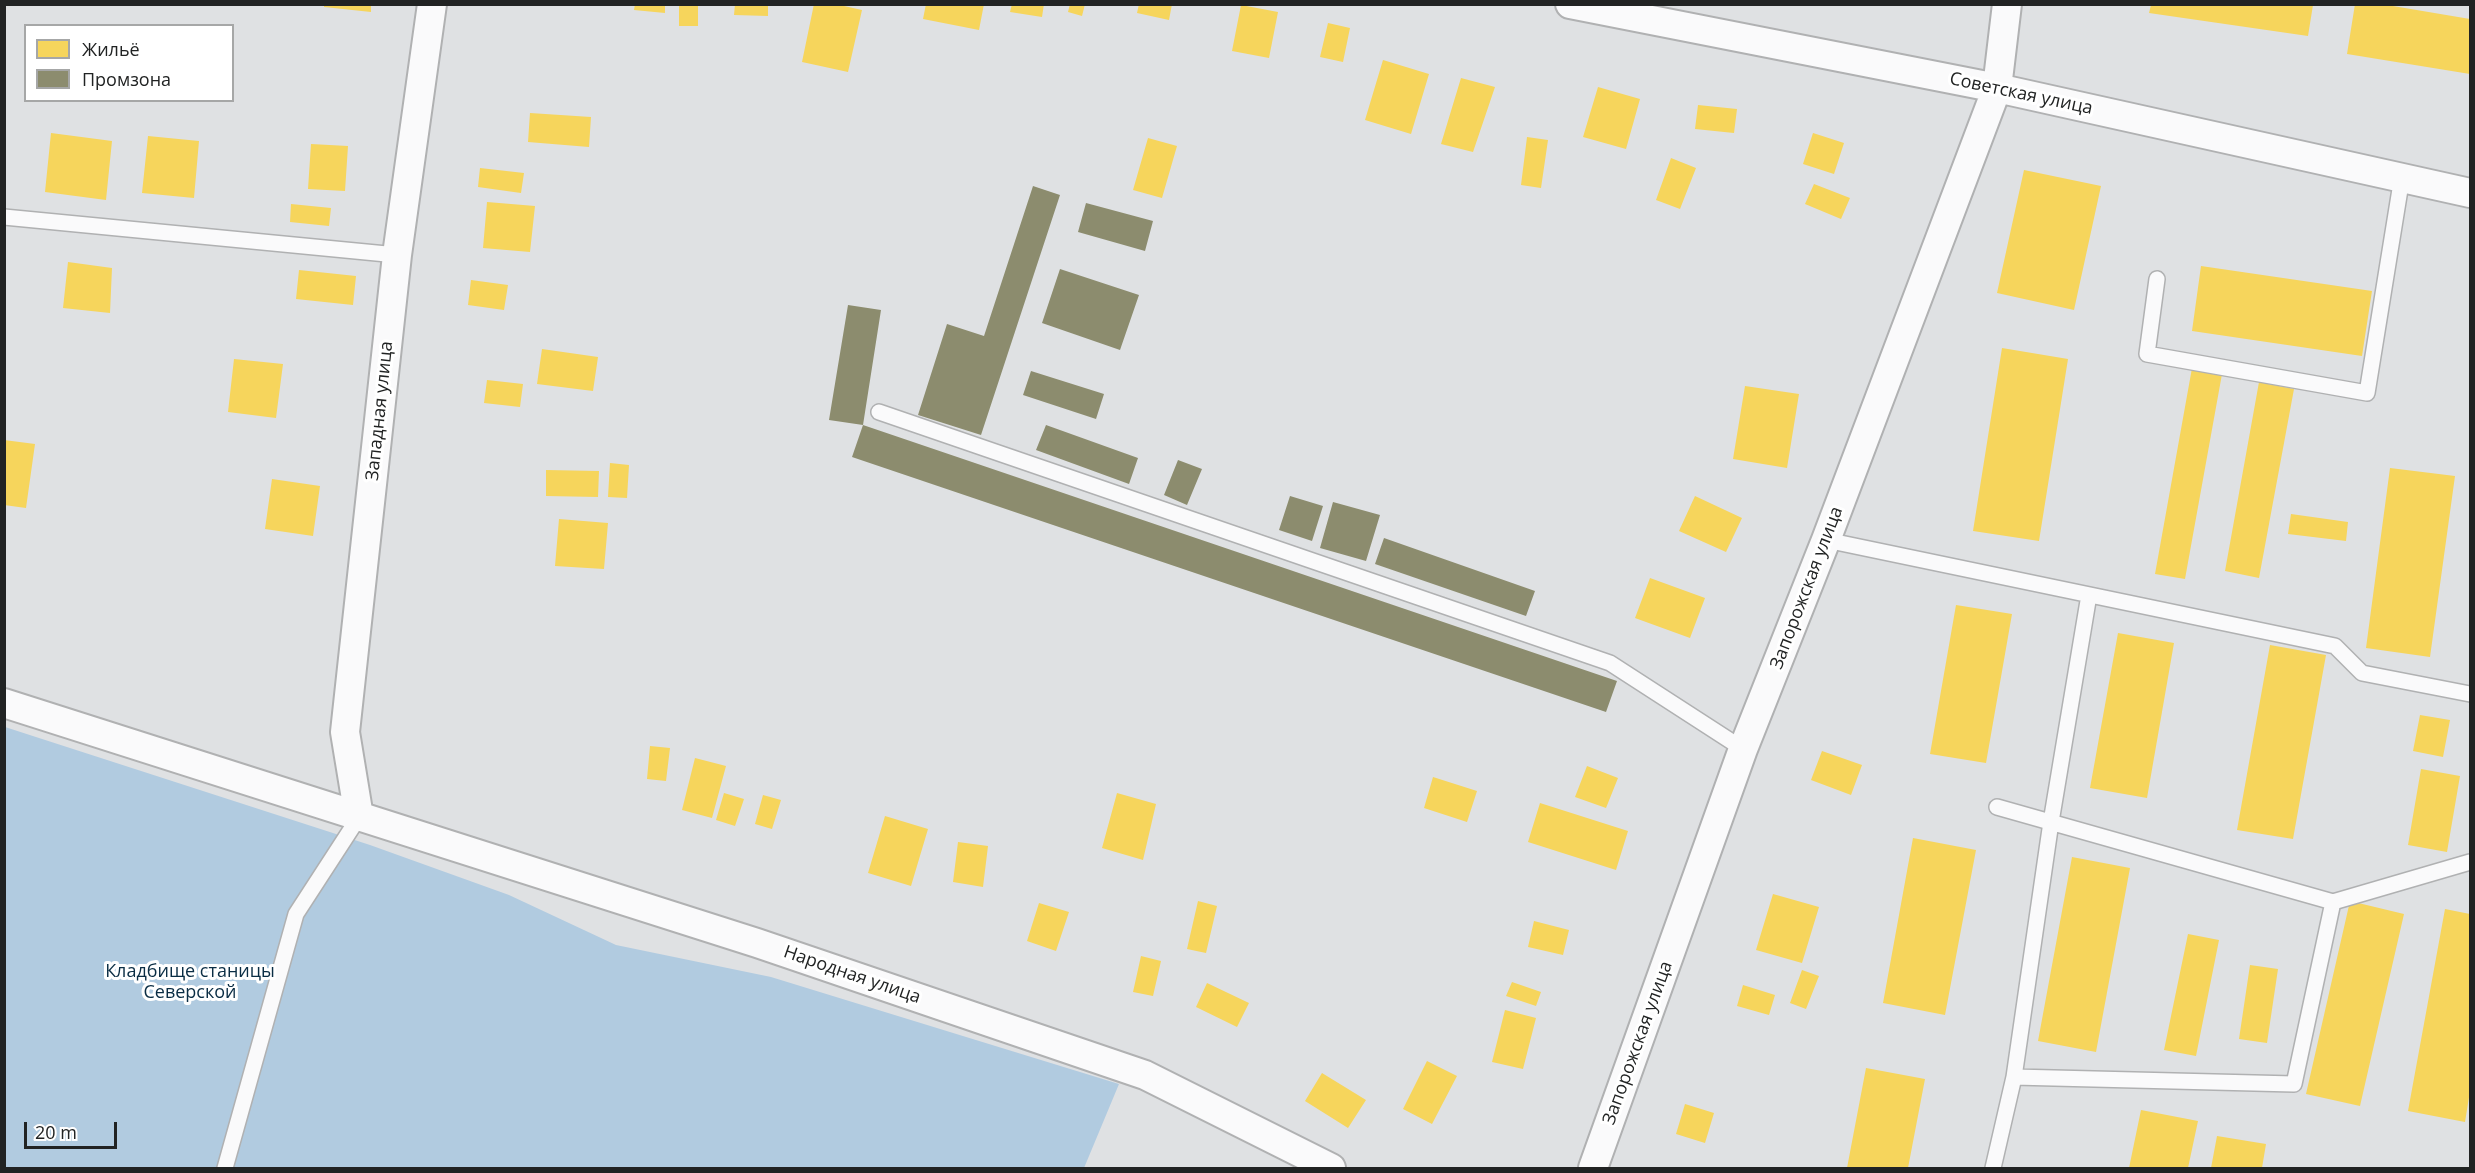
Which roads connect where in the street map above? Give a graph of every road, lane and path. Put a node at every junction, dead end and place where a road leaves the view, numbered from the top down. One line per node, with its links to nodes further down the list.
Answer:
1 (432, 4): 8 (street, Западная улица)
2 (1570, 4): 4 (street, Советская улица)
3 (2007, 4): 4 (street, Запорожская улица)
4 (1997, 88): 5 (street, Советская улица); 11 (street, Запорожская улица)
5 (2402, 177): 6 (street, Советская улица); 9 (lane)
6 (2470, 193)
7 (4, 218): 8 (lane)
8 (397, 255): 17 (street, Западная улица)
9 (2157, 279)
10 (879, 412): 15 (lane)
11 (1826, 540): 12 (lane); 15 (street, Запорожская улица)
12 (2089, 595): 13 (lane); 18 (lane)
13 (2470, 694)
14 (4, 703): 17 (street, Народная улица)
15 (1743, 749): 24 (street, Запорожская улица)
16 (1997, 807): 18 (lane)
17 (359, 817): 22 (lane); 23 (street, Народная улица)
18 (2051, 822): 20 (lane); 21 (lane)
19 (2470, 862): 20 (lane)
20 (2333, 902): 21 (lane)
21 (2014, 1077): 25 (lane)
22 (225, 1168)
23 (1332, 1168)
24 (1593, 1168)
25 (1993, 1168)

